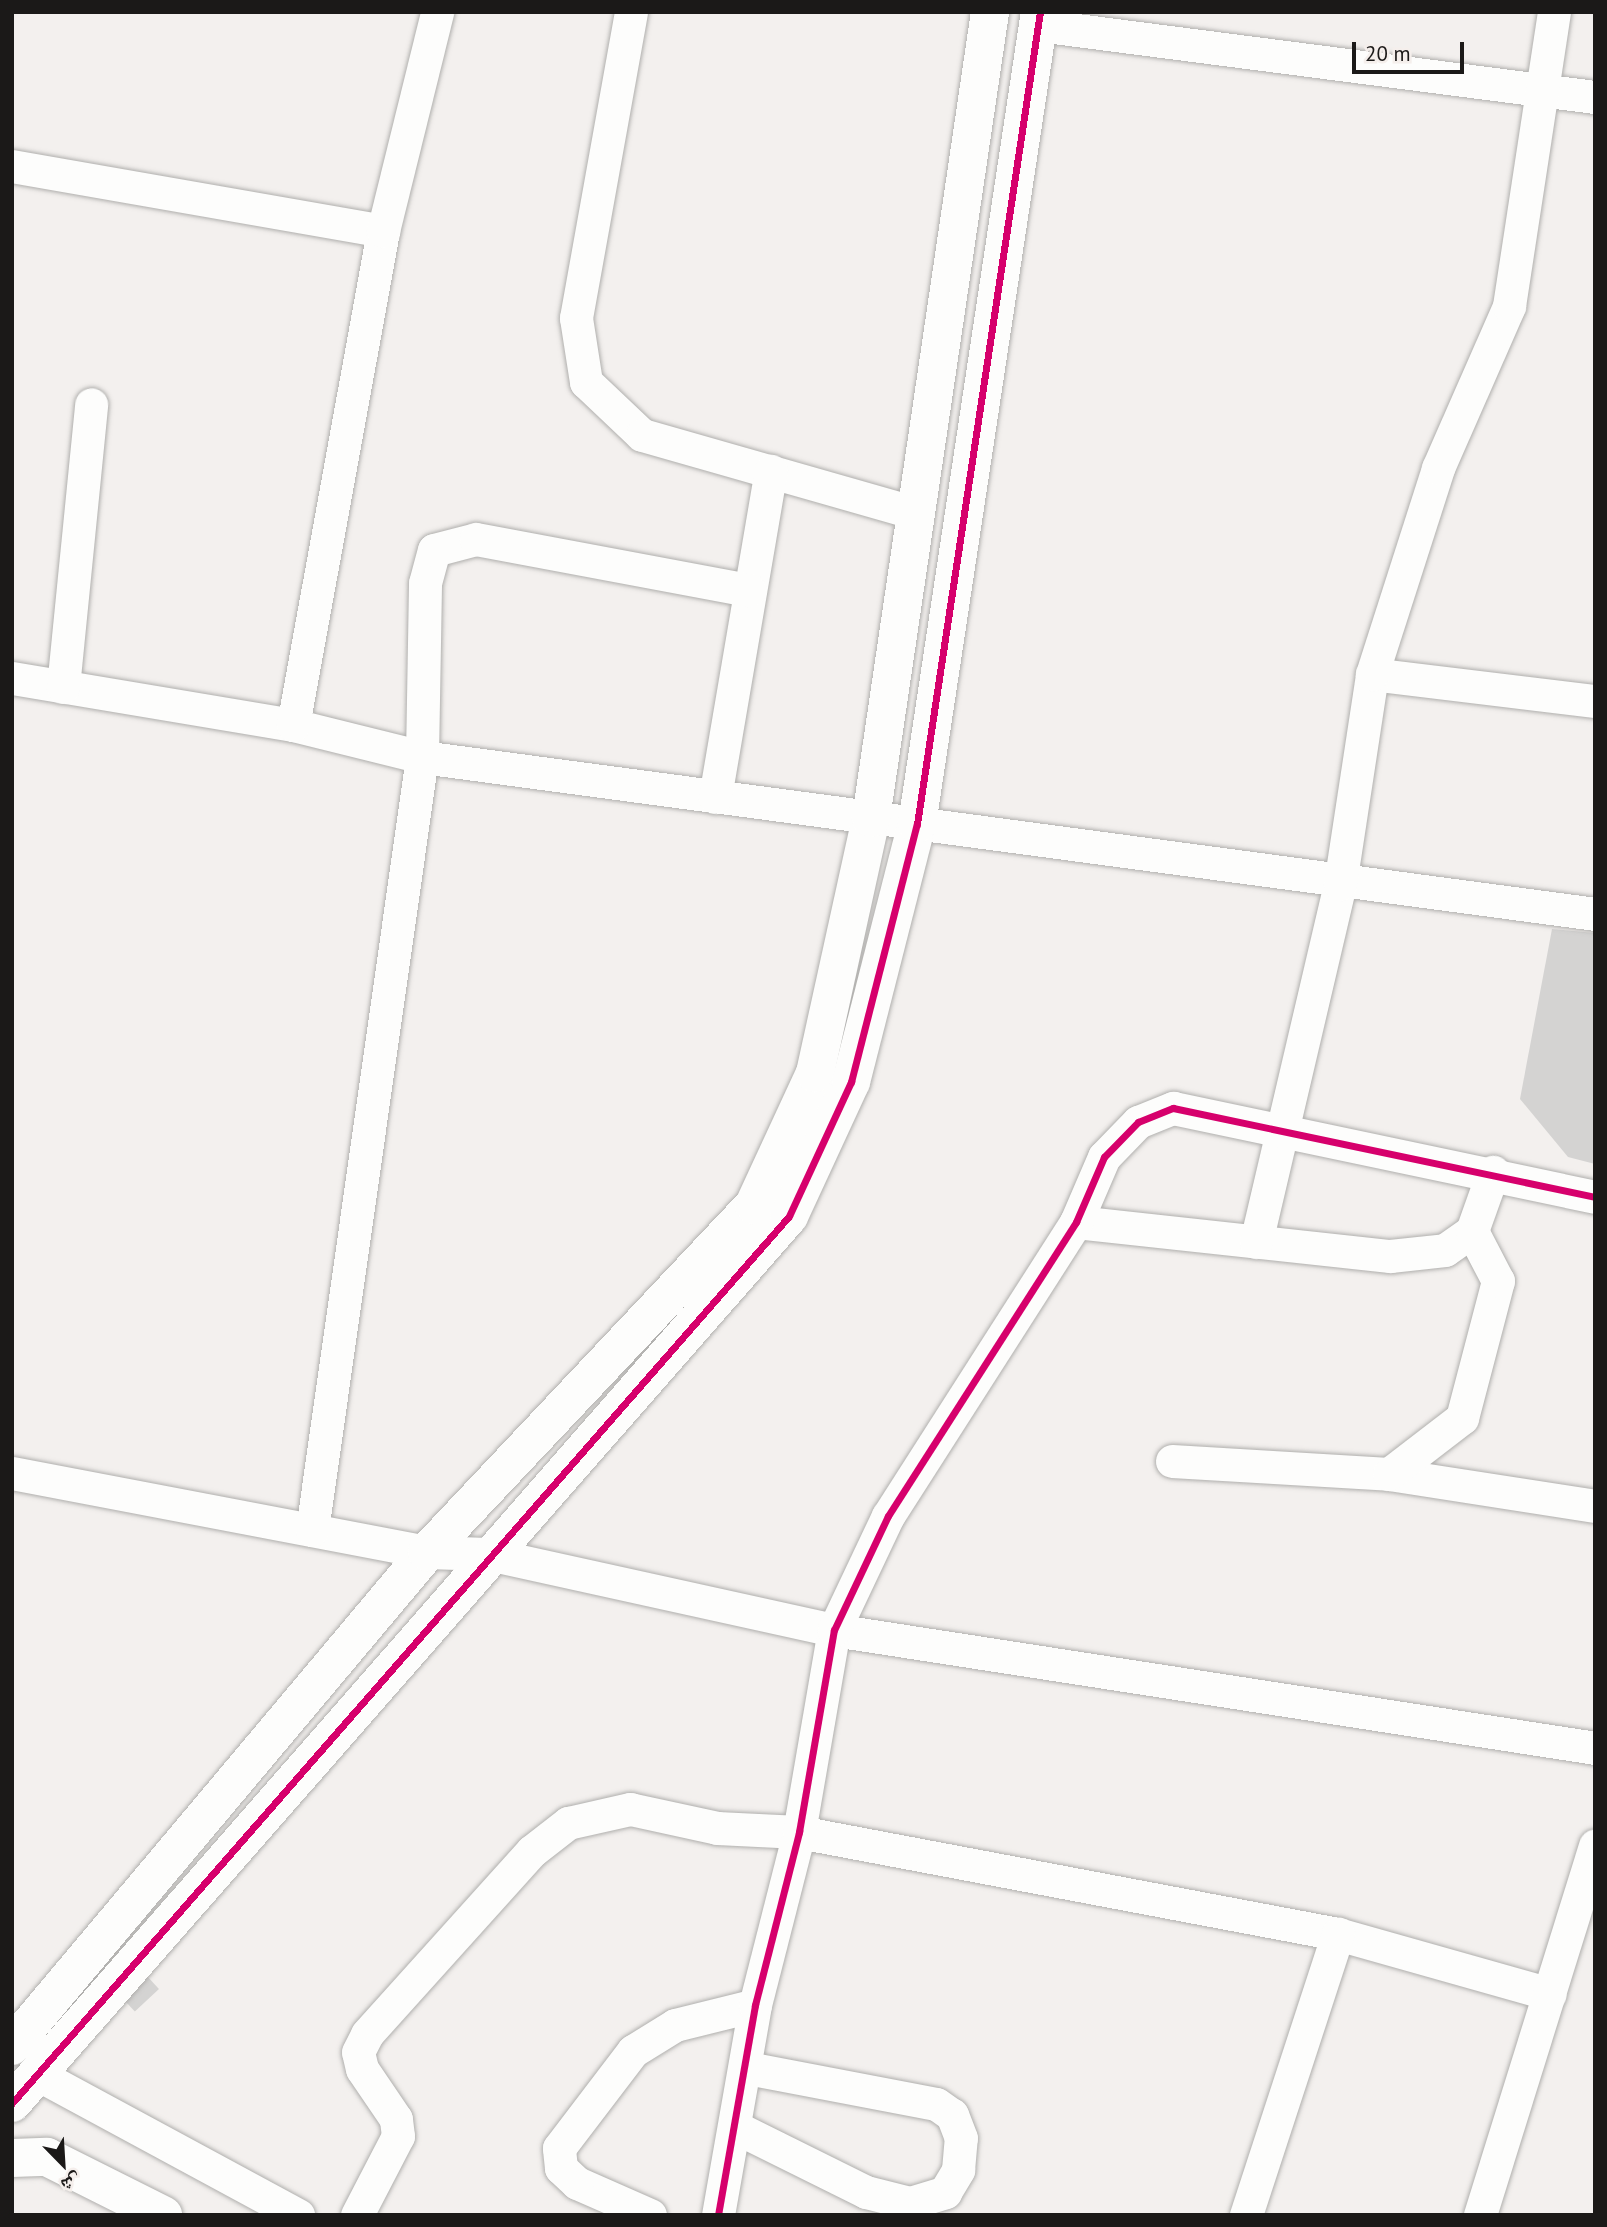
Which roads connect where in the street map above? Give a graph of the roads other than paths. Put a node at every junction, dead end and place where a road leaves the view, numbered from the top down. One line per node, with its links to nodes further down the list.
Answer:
1 (437, 12): 9 (street)
2 (631, 12): 11 (street)
3 (990, 12): 12 (street)
4 (1554, 12): 6 (street)
5 (1039, 19): 6 (street); 22 (street)
6 (1546, 91): 7 (street); 14 (street)
7 (1595, 97)
8 (12, 166): 9 (street)
9 (383, 232): 18 (street)
10 (90, 404): 16 (street)
11 (771, 471): 12 (street); 13 (street)
12 (913, 512): 21 (street)
13 (749, 590): 19 (street); 20 (street)
14 (1372, 674): 17 (street); 23 (street)
15 (12, 678): 16 (street)
16 (62, 687): 18 (street)
17 (1595, 701)
18 (293, 725): 19 (street)
19 (422, 757): 20 (street); 35 (street)
20 (715, 797): 21 (street)
21 (871, 818): 22 (street); 36 (street)
22 (917, 824): 23 (street); 37 (street)
23 (1340, 884): 24 (street); 25 (street)
24 (1595, 914)
25 (1285, 1127): 26 (street); 28 (street); 30 (street)
26 (1493, 1172): 27 (street); 29 (street)
27 (1595, 1197)
28 (1076, 1222): 30 (street); 38 (street)
29 (1472, 1231): 30 (street); 33 (street)
30 (1256, 1242)
31 (1172, 1461): 33 (street)
32 (12, 1473): 35 (street)
33 (1390, 1474): 34 (street)
34 (1595, 1506)
35 (312, 1530): 36 (street)
36 (427, 1552): 37 (street); 45 (street)
37 (488, 1554): 38 (street); 47 (street)
38 (834, 1630): 39 (street); 40 (street)
39 (1595, 1748)
40 (799, 1832): 42 (street); 44 (street); 53 (street)
41 (1595, 1845): 43 (street)
42 (1338, 1934): 43 (street); 56 (street)
43 (1550, 1994): 57 (street)
44 (755, 2004): 46 (street); 54 (street)
45 (12, 2046)
46 (747, 2068): 49 (street); 49 (street)
47 (37, 2074): 48 (street); 52 (street)
48 (12, 2103)
49 (737, 2128): 55 (street)
50 (12, 2158): 51 (street)
51 (163, 2215)
52 (298, 2215)
53 (357, 2215)
54 (650, 2215)
55 (718, 2215)
56 (1246, 2215)
57 (1480, 2215)

